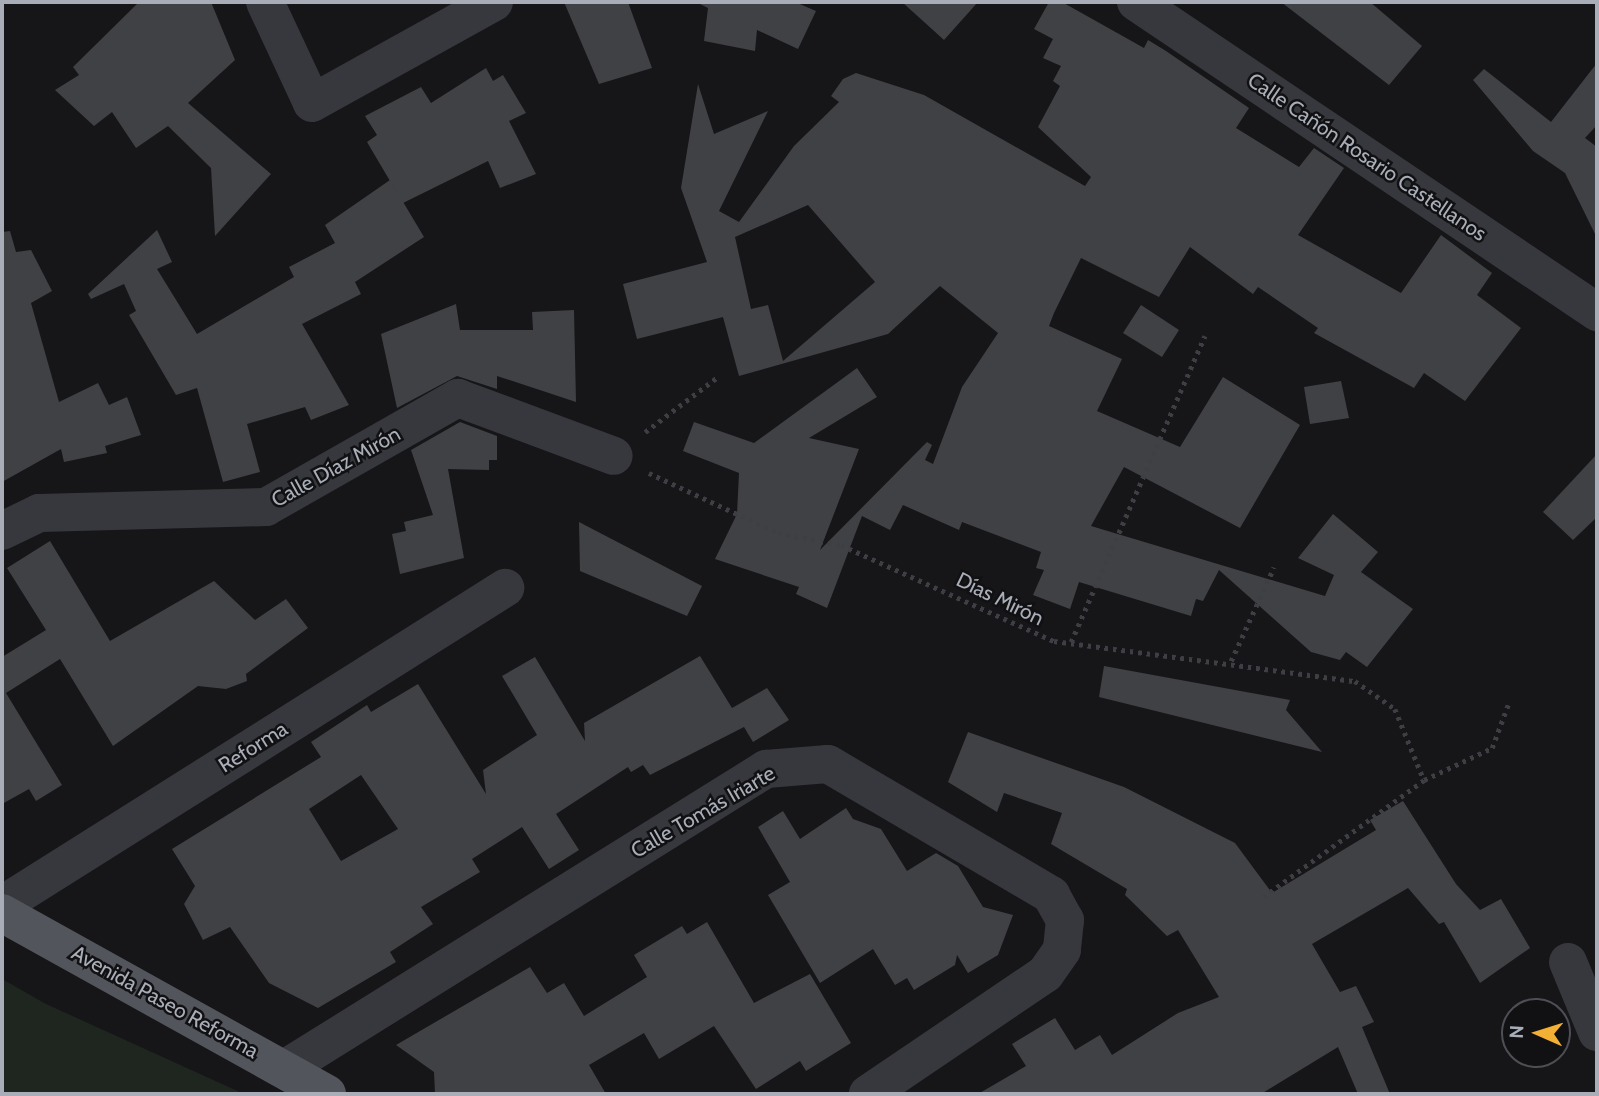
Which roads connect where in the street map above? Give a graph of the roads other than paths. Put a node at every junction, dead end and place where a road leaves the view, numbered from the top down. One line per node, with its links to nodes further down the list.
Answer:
1 (265, 2): 4 (street)
2 (494, 2): 4 (street)
3 (1136, 2): 5 (street, Calle Cañón Rosario Castellanos)
4 (447, 13)
5 (1597, 312)
6 (614, 456): 7 (street, Calle Díaz Mirón)
7 (2, 531)
8 (505, 588): 9 (street, Reforma)
9 (2, 905)
10 (2, 913): 13 (main road, Avenida Paseo Reforma)
11 (1568, 962): 12 (street)
12 (1597, 1032)
13 (286, 1068): 14 (main road, Avenida Paseo Reforma); 15 (street, Calle Tomás Iriarte)
14 (327, 1094)
15 (868, 1094)

